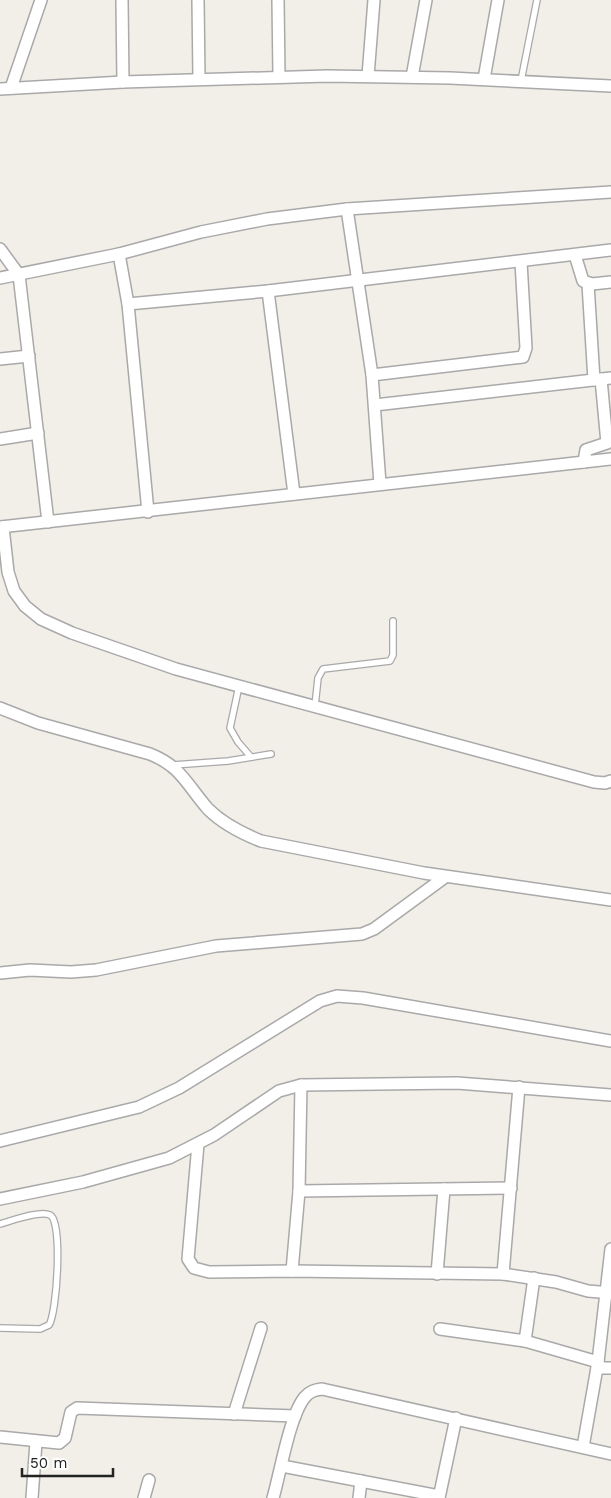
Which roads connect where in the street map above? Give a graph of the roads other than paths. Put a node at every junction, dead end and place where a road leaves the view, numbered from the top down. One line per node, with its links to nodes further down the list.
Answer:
1 (41, 0): 17 (street)
2 (122, 0): 14 (street)
3 (198, 0): 12 (street)
4 (278, 0): 10 (street)
5 (374, 0): 9 (street)
6 (426, 0): 11 (street)
7 (498, 0): 13 (street)
8 (537, 0): 15 (lane)
9 (368, 76): 10 (street); 11 (street)
10 (279, 77): 12 (street)
11 (412, 77): 13 (street)
12 (199, 79): 14 (street)
13 (484, 80): 15 (street)
14 (123, 82): 17 (street)
15 (521, 82): 16 (street)
16 (611, 86)
17 (5, 89)
18 (611, 192): 19 (street)
19 (347, 209): 22 (street); 27 (street)
20 (0, 249): 25 (street)
21 (611, 250): 23 (street)
22 (119, 254): 25 (street); 31 (street)
23 (575, 255): 24 (street); 29 (street)
24 (521, 262): 27 (street); 34 (street)
25 (19, 275): 26 (street); 32 (street)
26 (0, 278)
27 (359, 280): 30 (street); 34 (street)
28 (611, 282): 29 (street)
29 (588, 284): 35 (street)
30 (268, 291): 31 (street); 42 (street)
31 (128, 304): 43 (street)
32 (30, 356): 33 (street); 37 (street)
33 (0, 360)
34 (372, 375): 36 (street)
35 (602, 379): 36 (street); 40 (street)
36 (375, 405): 41 (street)
37 (38, 433): 38 (street); 44 (street)
38 (0, 439)
39 (611, 459): 40 (street)
40 (584, 462): 41 (street)
41 (380, 484): 42 (street)
42 (294, 494): 43 (street)
43 (148, 512): 44 (street)
44 (48, 522): 45 (street)
45 (2, 527): 47 (street)
46 (393, 621): 48 (lane)
47 (239, 686): 48 (street); 51 (lane)
48 (315, 706): 53 (street)
49 (0, 708): 52 (street)
50 (271, 754): 51 (lane)
51 (251, 757): 52 (lane)
52 (173, 765): 54 (street)
53 (611, 780)
54 (445, 877): 55 (street); 56 (street)
55 (611, 900)
56 (0, 974)
57 (611, 1041): 61 (street)
58 (301, 1085): 59 (street); 62 (street); 65 (street)
59 (520, 1088): 60 (street); 63 (street)
60 (611, 1095)
61 (0, 1141)
62 (198, 1144): 66 (street); 69 (street)
63 (511, 1188): 64 (street); 71 (street)
64 (444, 1189): 65 (street); 70 (street)
65 (299, 1191): 69 (street)
66 (0, 1199)
67 (0, 1224): 74 (lane)
68 (611, 1249): 73 (street)
69 (292, 1271): 70 (street)
70 (437, 1274): 71 (street)
71 (504, 1274): 72 (street)
72 (534, 1278): 73 (street); 77 (street)
73 (608, 1294): 78 (street)
74 (0, 1328)
75 (261, 1328): 80 (street)
76 (440, 1329): 77 (street)
77 (525, 1341): 78 (street)
78 (597, 1365): 79 (street); 85 (street)
79 (611, 1368)
80 (234, 1414): 81 (street); 84 (street)
81 (295, 1416): 82 (street); 87 (street)
82 (456, 1418): 85 (street); 90 (street)
83 (0, 1437): 84 (street)
84 (36, 1442): 91 (street)
85 (583, 1448): 86 (street)
86 (611, 1454)
87 (282, 1466): 89 (street); 93 (street)
88 (149, 1480): 92 (street)
89 (361, 1481): 90 (street); 94 (street)
90 (439, 1497)
91 (32, 1498)
92 (144, 1498)
93 (273, 1498)
94 (360, 1498)

